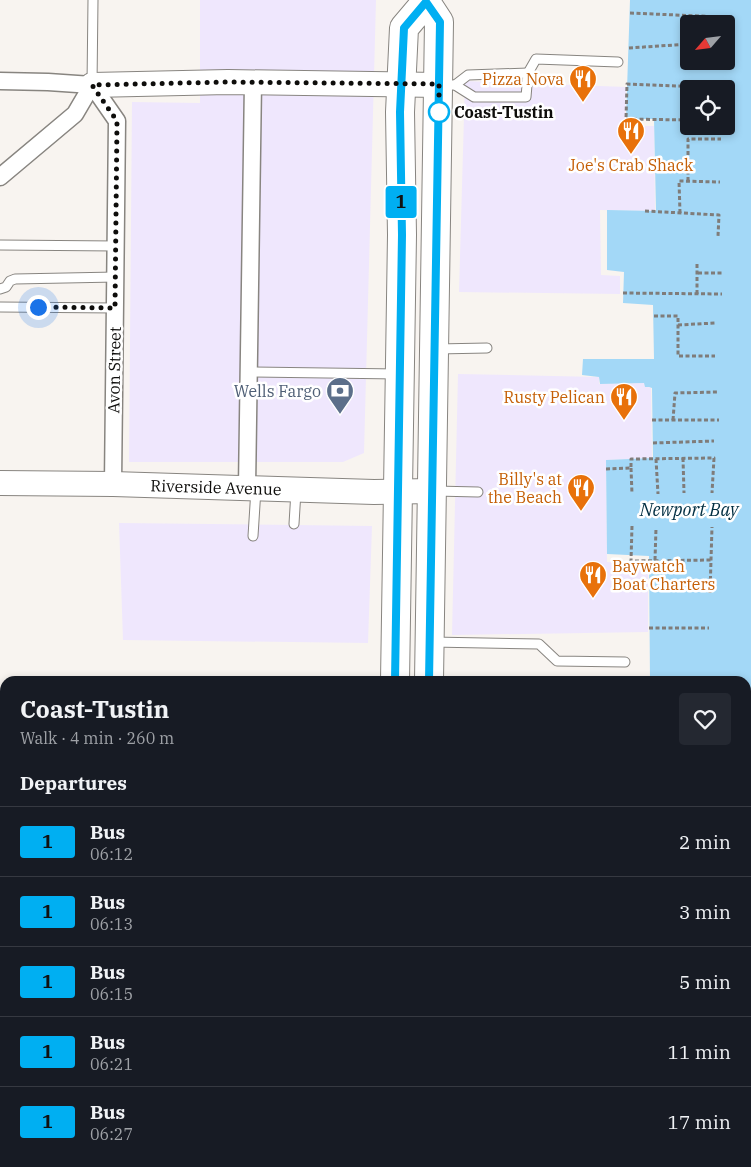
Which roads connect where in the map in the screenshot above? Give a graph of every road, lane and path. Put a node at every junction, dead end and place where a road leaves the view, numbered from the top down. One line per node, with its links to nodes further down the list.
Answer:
1 (93, 0): 12 (lane)
2 (426, 1): 11 (highway); 13 (highway)
3 (630, 13): 4 (path)
4 (680, 15)
5 (680, 45): 6 (path)
6 (629, 48)
7 (618, 62): 8 (lane)
8 (528, 73): 13 (lane); 13 (lane)
9 (0, 81): 12 (street)
10 (252, 82): 11 (main road); 12 (main road); 41 (street)
11 (402, 84): 13 (main road); 42 (highway)
12 (92, 85): 17 (street); 24 (street, Avon Street)
13 (447, 85): 39 (highway)
14 (680, 86): 15 (path)
15 (680, 120)
16 (721, 139): 18 (path)
17 (0, 177)
18 (688, 181): 19 (path); 21 (path)
19 (720, 182)
20 (645, 211): 21 (path)
21 (680, 213): 22 (path)
22 (718, 236)
23 (0, 245): 24 (lane)
24 (116, 246): 28 (street, Avon Street)
25 (697, 262): 31 (path)
26 (698, 273): 27 (path)
27 (723, 273)
28 (116, 277): 29 (lane); 34 (street, Avon Street)
29 (0, 289)
30 (623, 293): 31 (path)
31 (697, 294): 32 (path)
32 (722, 294)
33 (0, 307): 34 (lane)
34 (115, 308): 54 (street, Avon Street)
35 (654, 316): 37 (path)
36 (715, 323): 37 (path)
37 (678, 325): 40 (path)
38 (486, 348): 39 (lane)
39 (435, 349): 57 (highway)
40 (715, 356)
41 (248, 372): 42 (lane); 55 (street)
42 (400, 374): 58 (highway)
43 (718, 392): 45 (path)
44 (652, 420): 45 (path)
45 (673, 420): 46 (path)
46 (719, 420)
47 (714, 441): 48 (path)
48 (653, 443)
49 (683, 458): 50 (path); 60 (path); 61 (path)
50 (656, 459): 51 (path); 63 (path)
51 (631, 468): 52 (path); 62 (path)
52 (606, 469)
53 (0, 483): 54 (main road, Riverside Avenue)
54 (113, 484): 55 (main road, Riverside Avenue)
55 (251, 488): 56 (main road, Riverside Avenue); 68 (lane)
56 (296, 489): 58 (main road, Riverside Avenue); 64 (lane)
57 (432, 491): 58 (main road, Riverside Avenue); 59 (lane); 74 (highway)
58 (398, 492): 76 (highway)
59 (478, 492)
60 (684, 493)
61 (712, 493)
62 (632, 494)
63 (658, 494)
64 (294, 524)
65 (632, 526): 69 (path)
66 (712, 527): 70 (path)
67 (656, 528): 69 (path)
68 (253, 536)
69 (655, 560): 70 (path)
70 (711, 560): 71 (path)
71 (710, 593)
72 (649, 628): 73 (path)
73 (710, 628)
74 (430, 642): 75 (lane); 77 (highway)
75 (625, 662)
76 (395, 676)
77 (429, 676)

